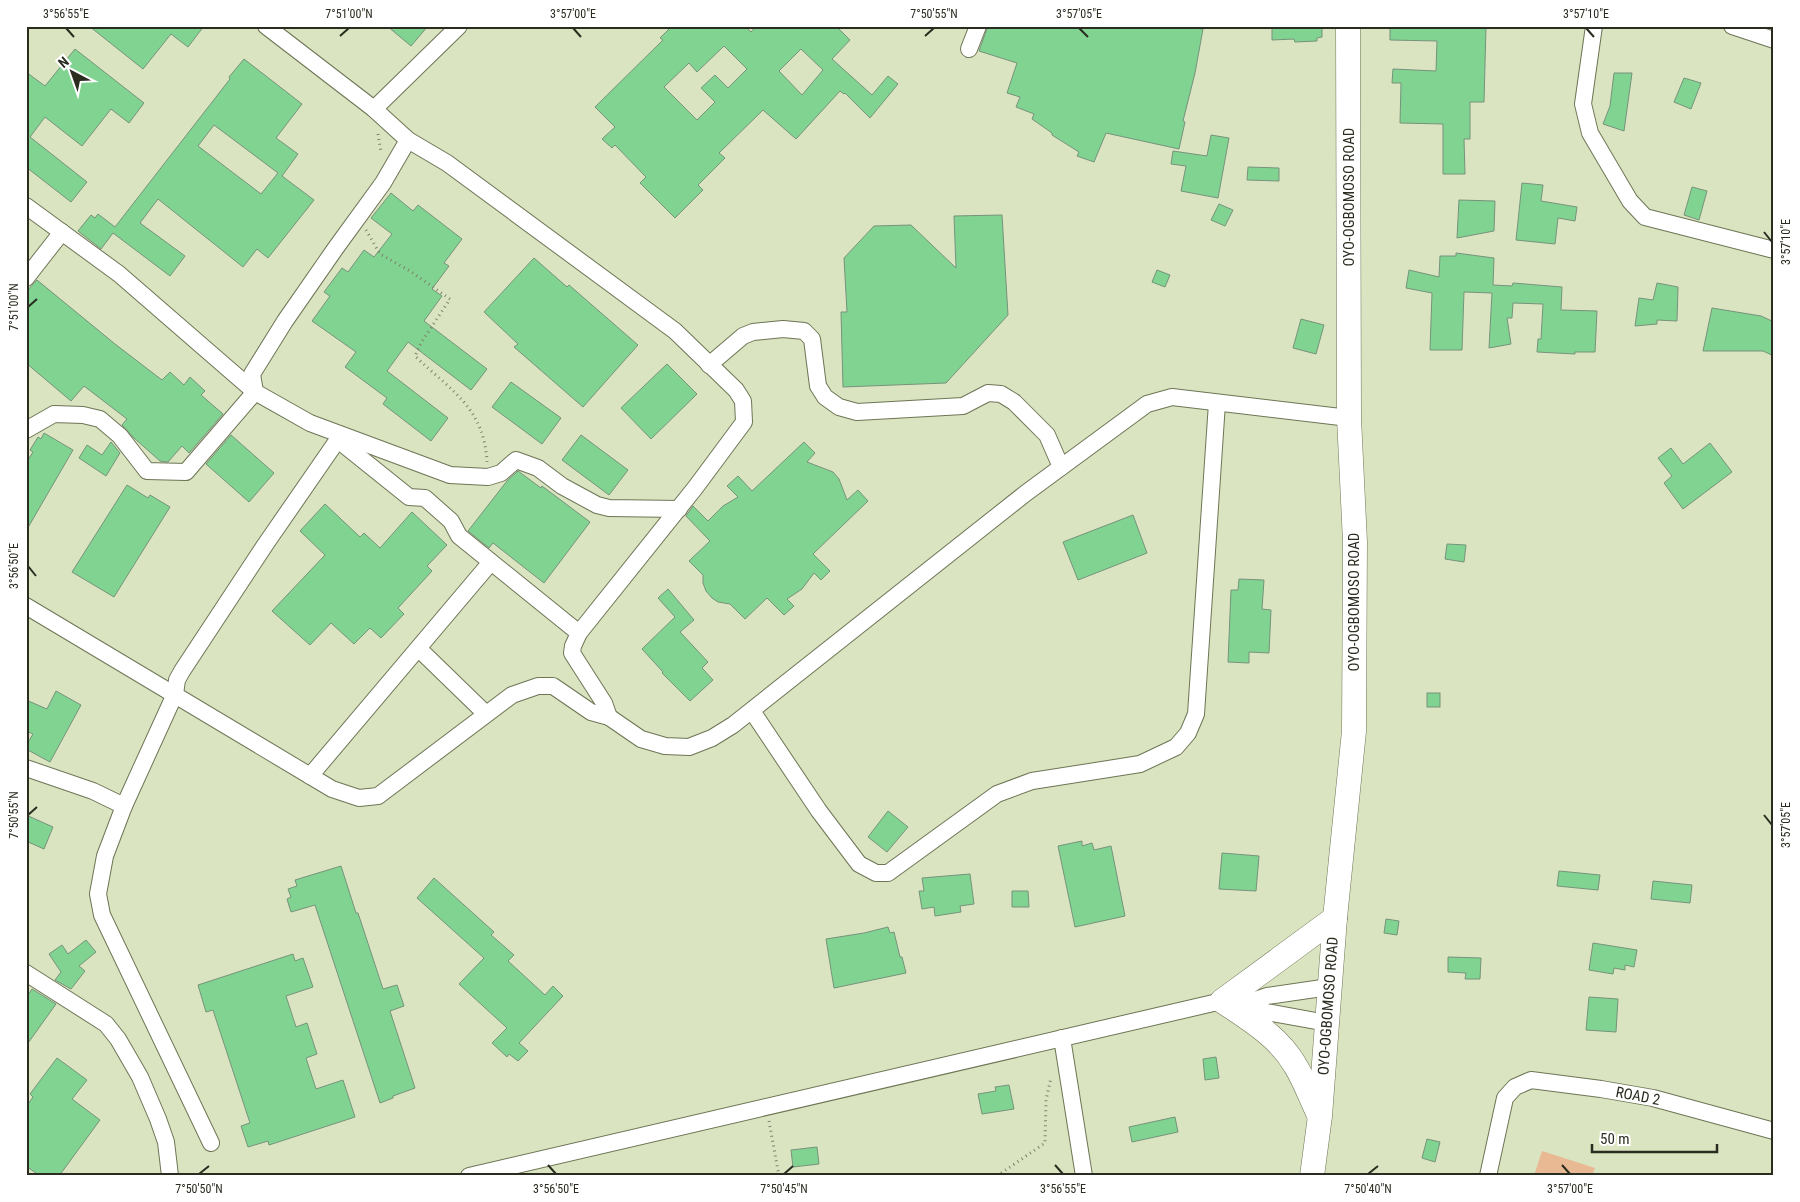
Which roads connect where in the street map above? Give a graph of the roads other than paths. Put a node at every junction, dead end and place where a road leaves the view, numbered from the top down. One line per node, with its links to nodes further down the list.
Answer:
1 (266, 26): 9 (street)
2 (459, 26): 9 (street)
3 (978, 26): 8 (street)
4 (1348, 26): 18 (highway, OYO-OGBOMOSO ROAD)
5 (1594, 26): 13 (street)
6 (1732, 26): 7 (street)
7 (1774, 40)
8 (969, 49)
9 (374, 109): 10 (street)
10 (408, 140): 15 (street); 16 (street)
11 (26, 206): 12 (street)
12 (62, 232): 14 (street); 16 (street)
13 (1774, 250)
14 (26, 278)
15 (709, 365): 21 (street); 22 (street)
16 (255, 392): 19 (street); 20 (street)
17 (1217, 403): 18 (street); 21 (street); 28 (street)
18 (1349, 418): 34 (highway, OYO-OGBOMOSO ROAD)
19 (26, 430)
20 (340, 437): 22 (street); 23 (street); 27 (street)
21 (1061, 467): 28 (street)
22 (678, 509): 25 (street)
23 (491, 562): 25 (street); 26 (street)
24 (26, 606): 27 (street)
25 (578, 633): 30 (street)
26 (419, 649): 29 (street); 32 (street)
27 (175, 694): 32 (street); 33 (street)
28 (752, 710): 30 (street)
29 (486, 714): 30 (street); 32 (street)
30 (609, 717)
31 (26, 768): 33 (street)
32 (310, 776)
33 (124, 806): 43 (street)
34 (1335, 918): 36 (highway, OYO-OGBOMOSO ROAD); 37 (highway)
35 (26, 973): 44 (street)
36 (1329, 987): 38 (street); 39 (highway, OYO-OGBOMOSO ROAD)
37 (1222, 1001): 38 (street); 40 (street); 41 (highway)
38 (1249, 1002): 39 (street)
39 (1327, 1023): 41 (highway, OYO-OGBOMOSO ROAD)
40 (1062, 1038): 45 (street); 46 (street)
41 (1320, 1116): 47 (highway, OYO-OGBOMOSO ROAD)
42 (1774, 1131): 48 (street, ROAD 2)
43 (211, 1142)
44 (170, 1176)
45 (470, 1176)
46 (1084, 1176)
47 (1312, 1176)
48 (1488, 1176)

